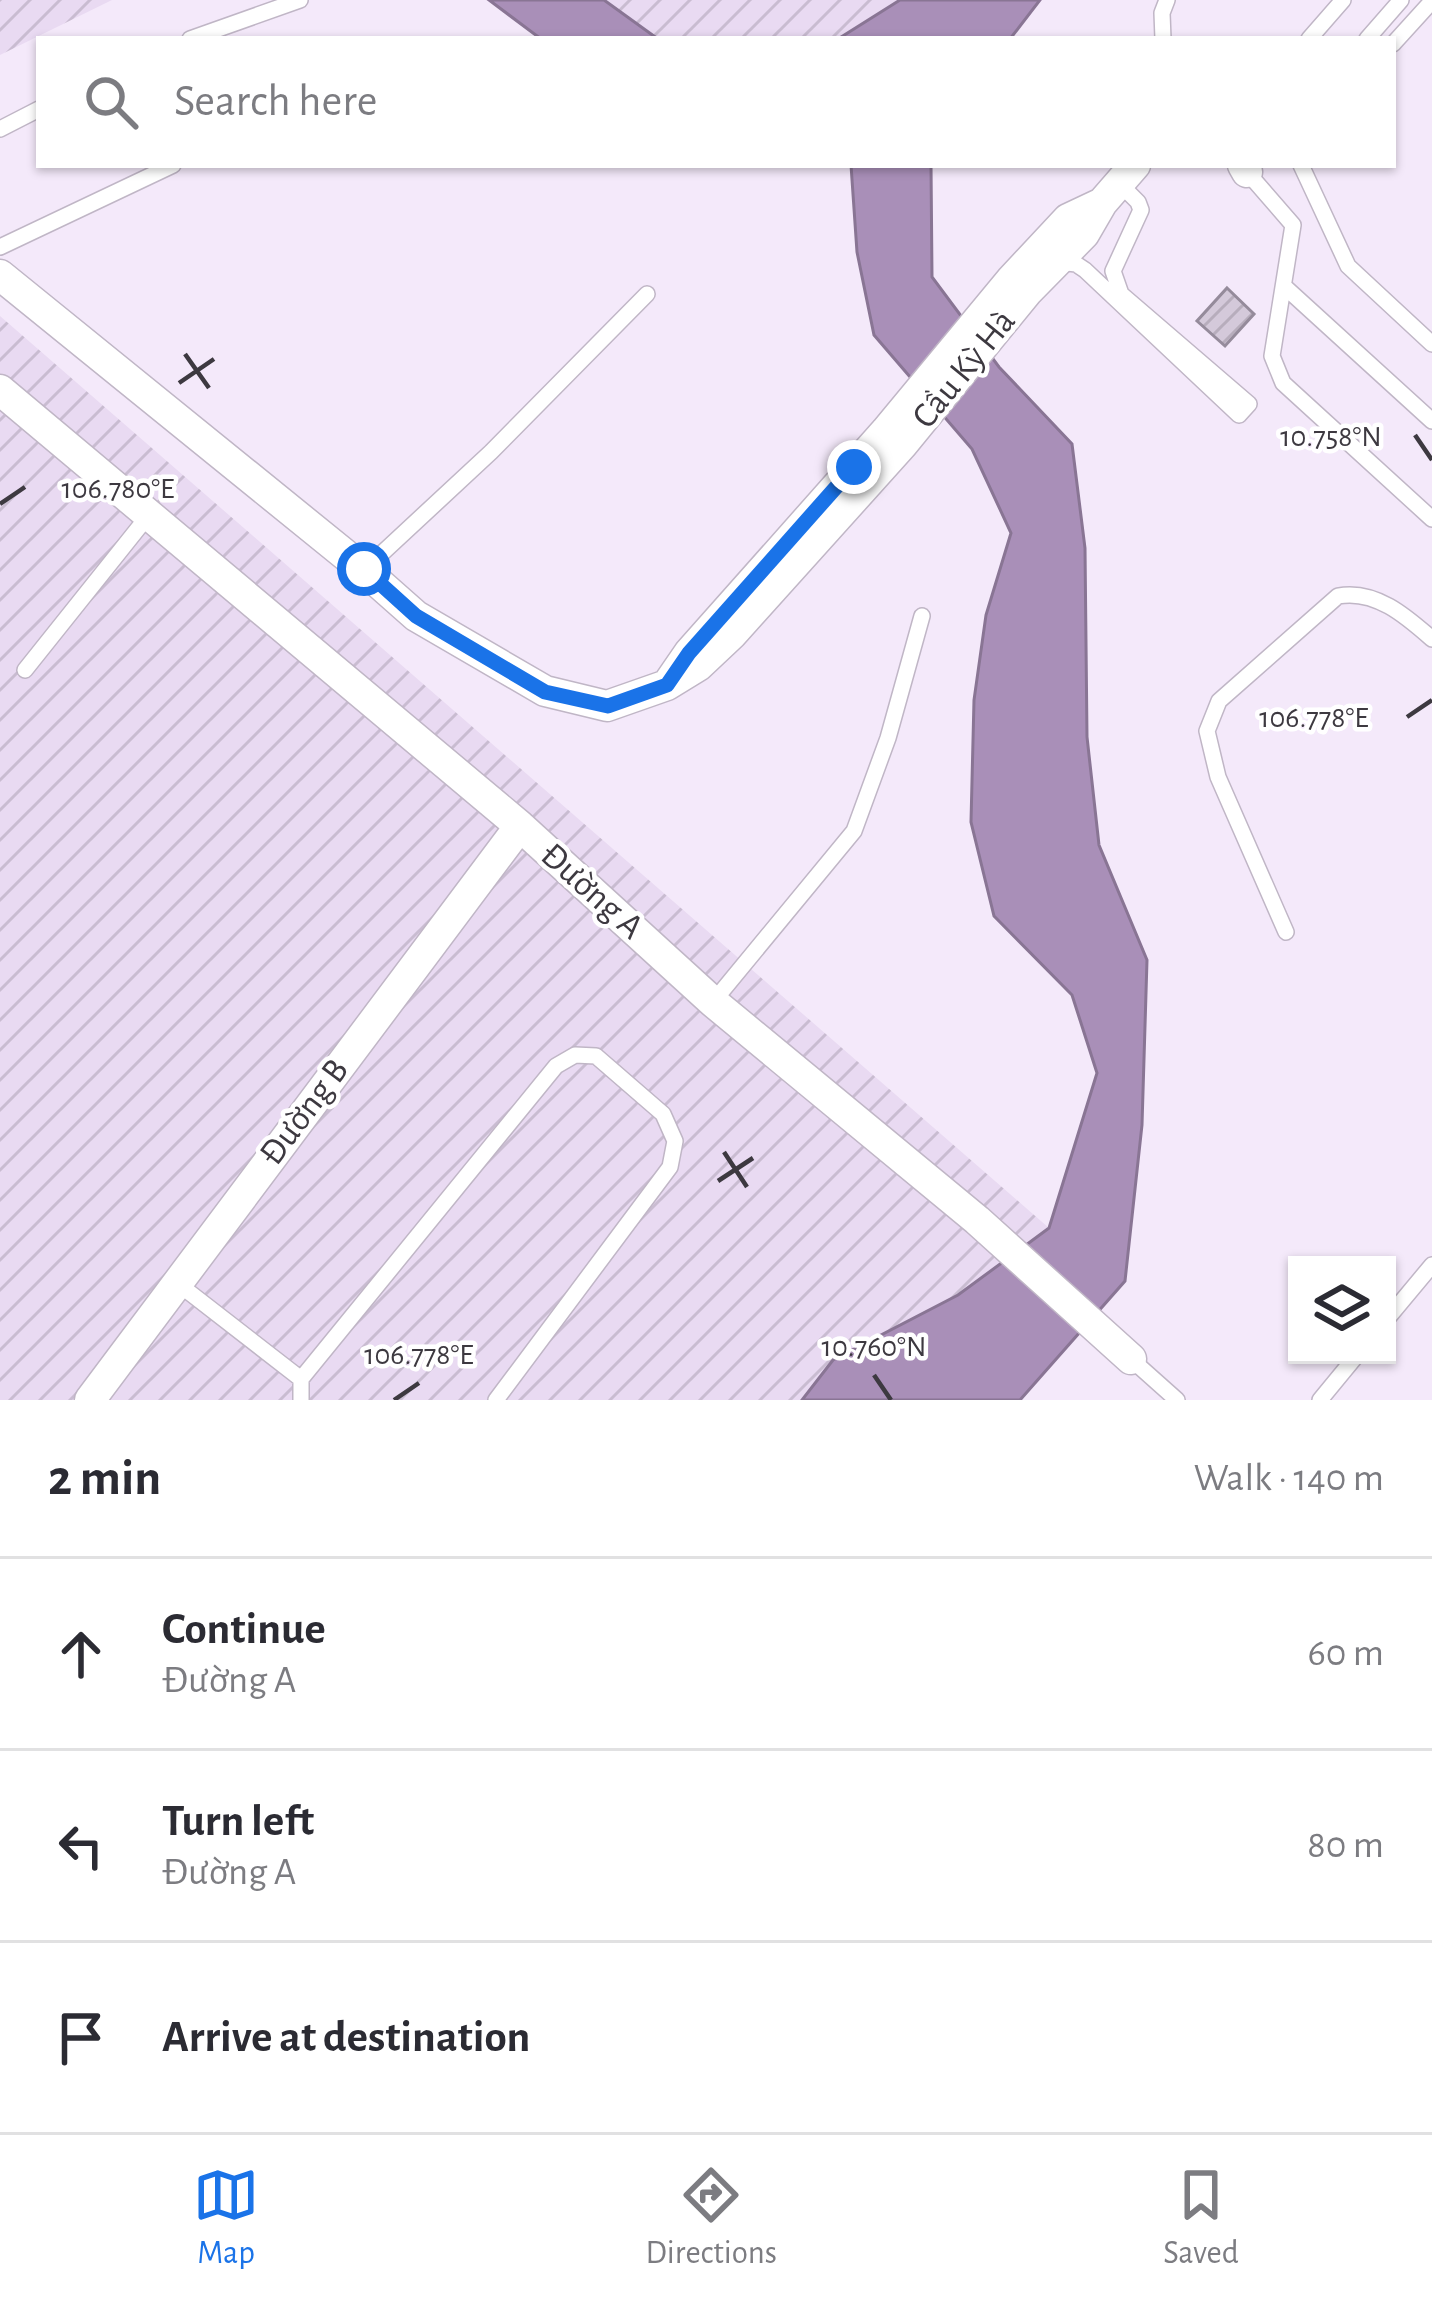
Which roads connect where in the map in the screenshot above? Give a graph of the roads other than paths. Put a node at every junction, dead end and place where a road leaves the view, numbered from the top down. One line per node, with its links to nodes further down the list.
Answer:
1 (300, 0): 6 (lane)
2 (1167, 0): 7 (lane)
3 (1342, 0): 8 (lane)
4 (1402, 0): 9 (lane)
5 (1432, 1): 10 (lane)
6 (198, 36)
7 (1163, 36)
8 (1312, 36)
9 (1370, 36)
10 (1396, 41)
11 (36, 111): 12 (lane)
12 (0, 129)
13 (166, 168): 17 (lane)
14 (1245, 168): 21 (lane)
15 (1301, 168): 23 (lane)
16 (1119, 184): 18 (street); 18 (lane); 20 (street)
17 (0, 247)
18 (1057, 262): 20 (street)
19 (0, 275): 28 (street)
20 (1019, 286): 28 (street, Cầu Kỳ Hà)
21 (1286, 289): 25 (lane); 27 (lane)
22 (647, 294): 28 (lane)
23 (1432, 344)
24 (0, 390): 26 (street, Đường A)
25 (1432, 421)
26 (148, 516): 31 (lane); 32 (street, Đường A)
27 (1432, 519)
28 (364, 569)
29 (922, 616): 34 (lane)
30 (1432, 639): 33 (lane)
31 (25, 670)
32 (520, 826): 34 (street, Đường A); 36 (street, Đường B)
33 (1286, 932)
34 (713, 1002): 38 (street, Đường A)
35 (1432, 1265): 37 (lane)
36 (176, 1282): 40 (lane); 41 (street, Đường B)
37 (1396, 1308)
38 (1131, 1359): 44 (lane, Đường A)
39 (1350, 1364): 45 (lane)
40 (301, 1379): 42 (lane); 43 (lane)
41 (90, 1400)
42 (301, 1400)
43 (496, 1400)
44 (1177, 1400)
45 (1320, 1400)

